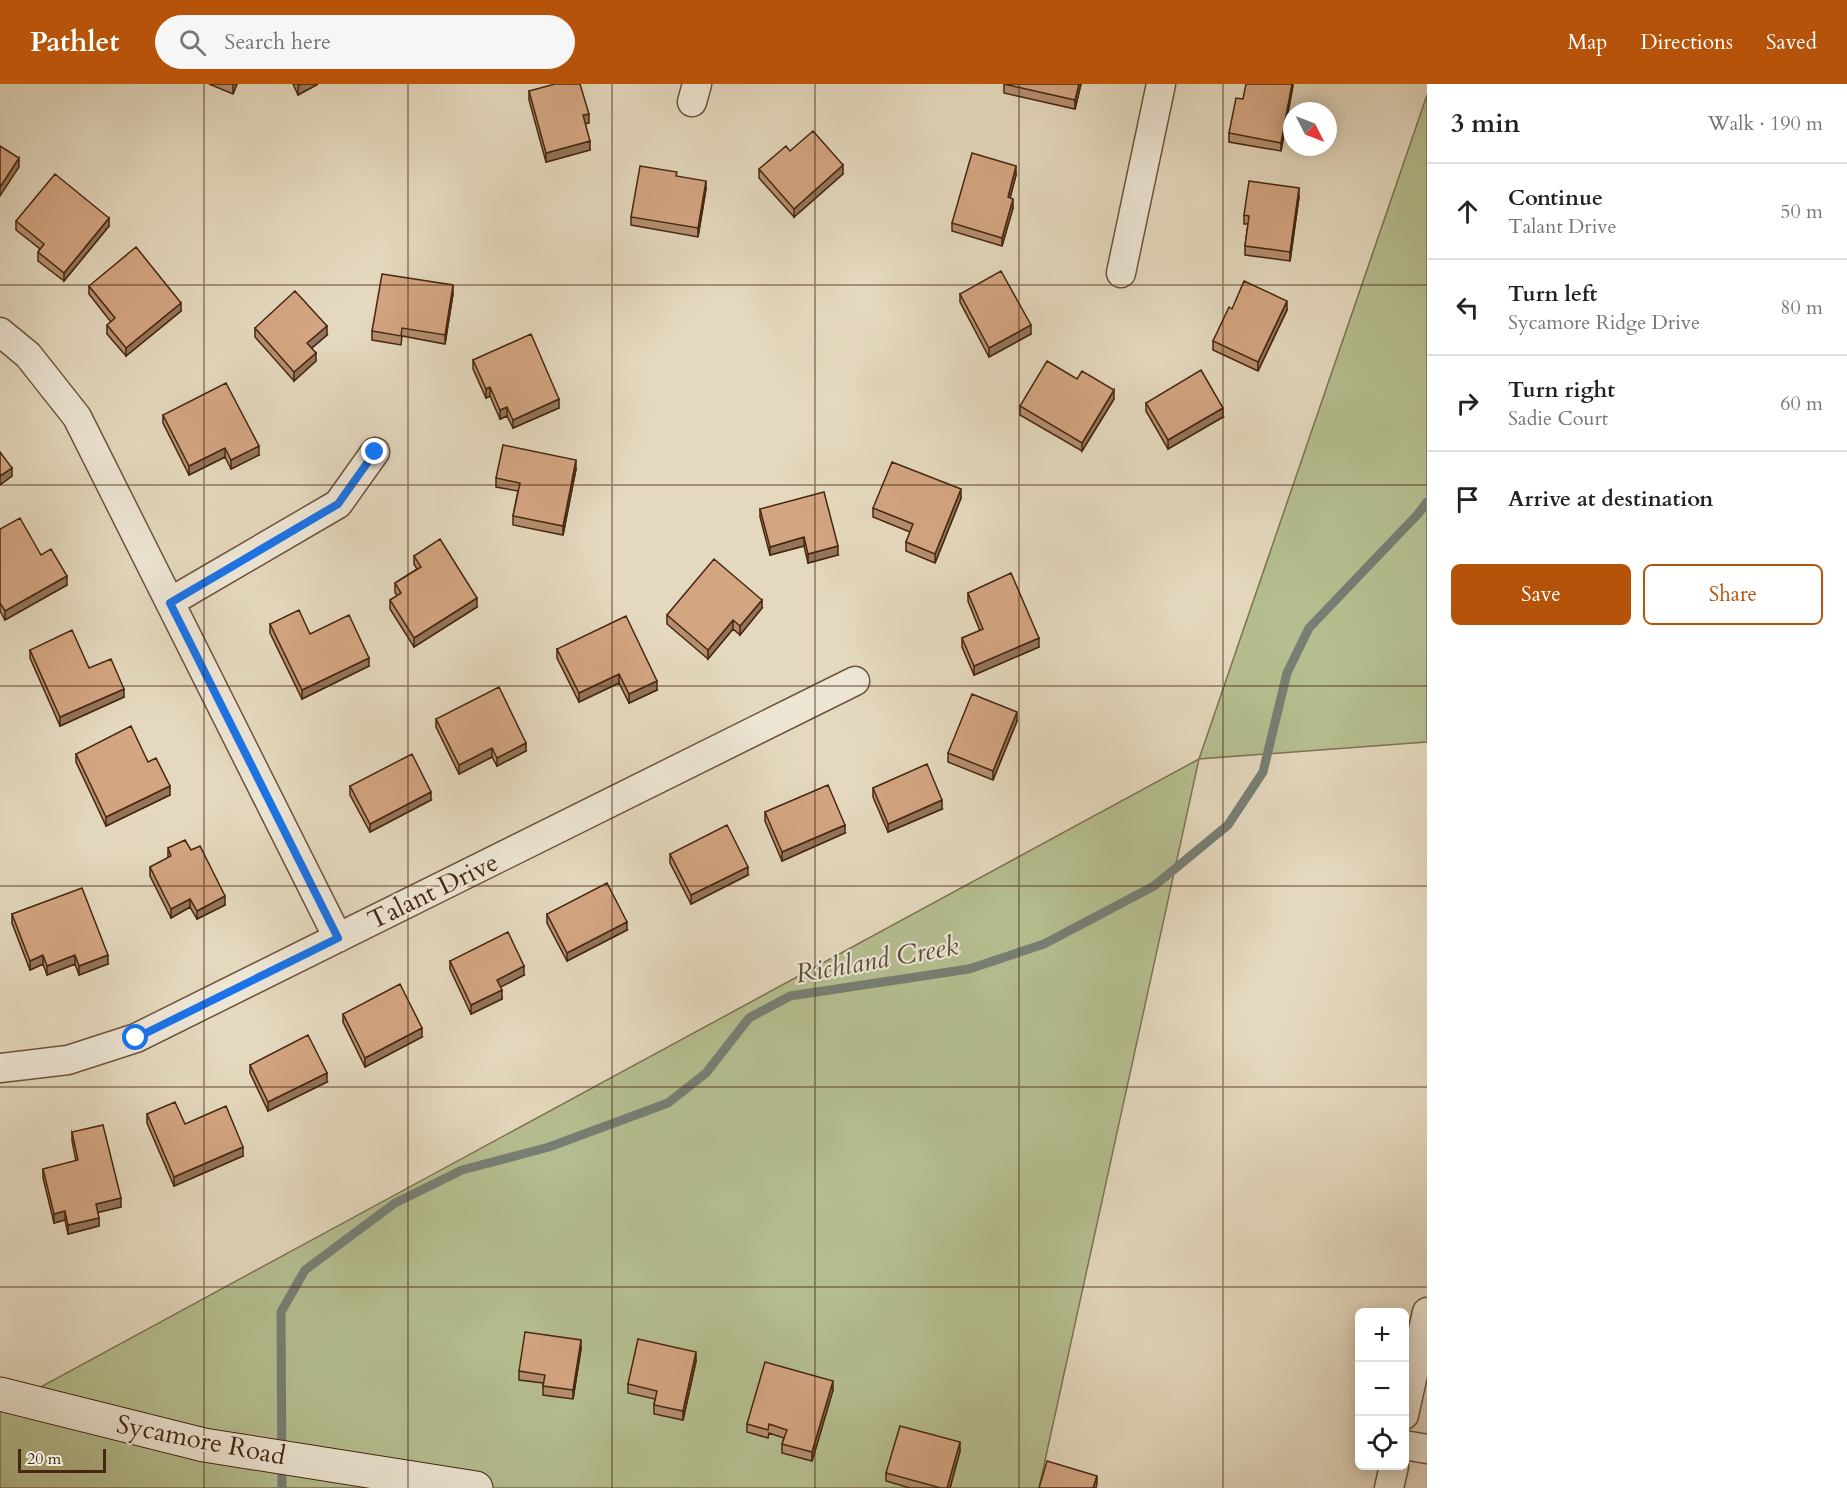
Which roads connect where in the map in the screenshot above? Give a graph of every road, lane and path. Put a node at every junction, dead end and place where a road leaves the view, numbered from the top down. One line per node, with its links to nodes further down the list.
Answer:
1 (1161, 84): 2 (street)
2 (1121, 273)
3 (0, 332): 5 (street)
4 (375, 452): 5 (street)
5 (170, 603): 7 (street)
6 (855, 681): 7 (street, Talant Drive)
7 (338, 938): 8 (street, Talant Drive)
8 (0, 1068)
9 (1427, 1312): 10 (street)
10 (1409, 1393)
11 (0, 1394): 15 (street, Sycamore Road)
12 (1409, 1446): 13 (street)
13 (1427, 1449)
14 (1393, 1470): 16 (street)
15 (476, 1488)
16 (1389, 1488)

